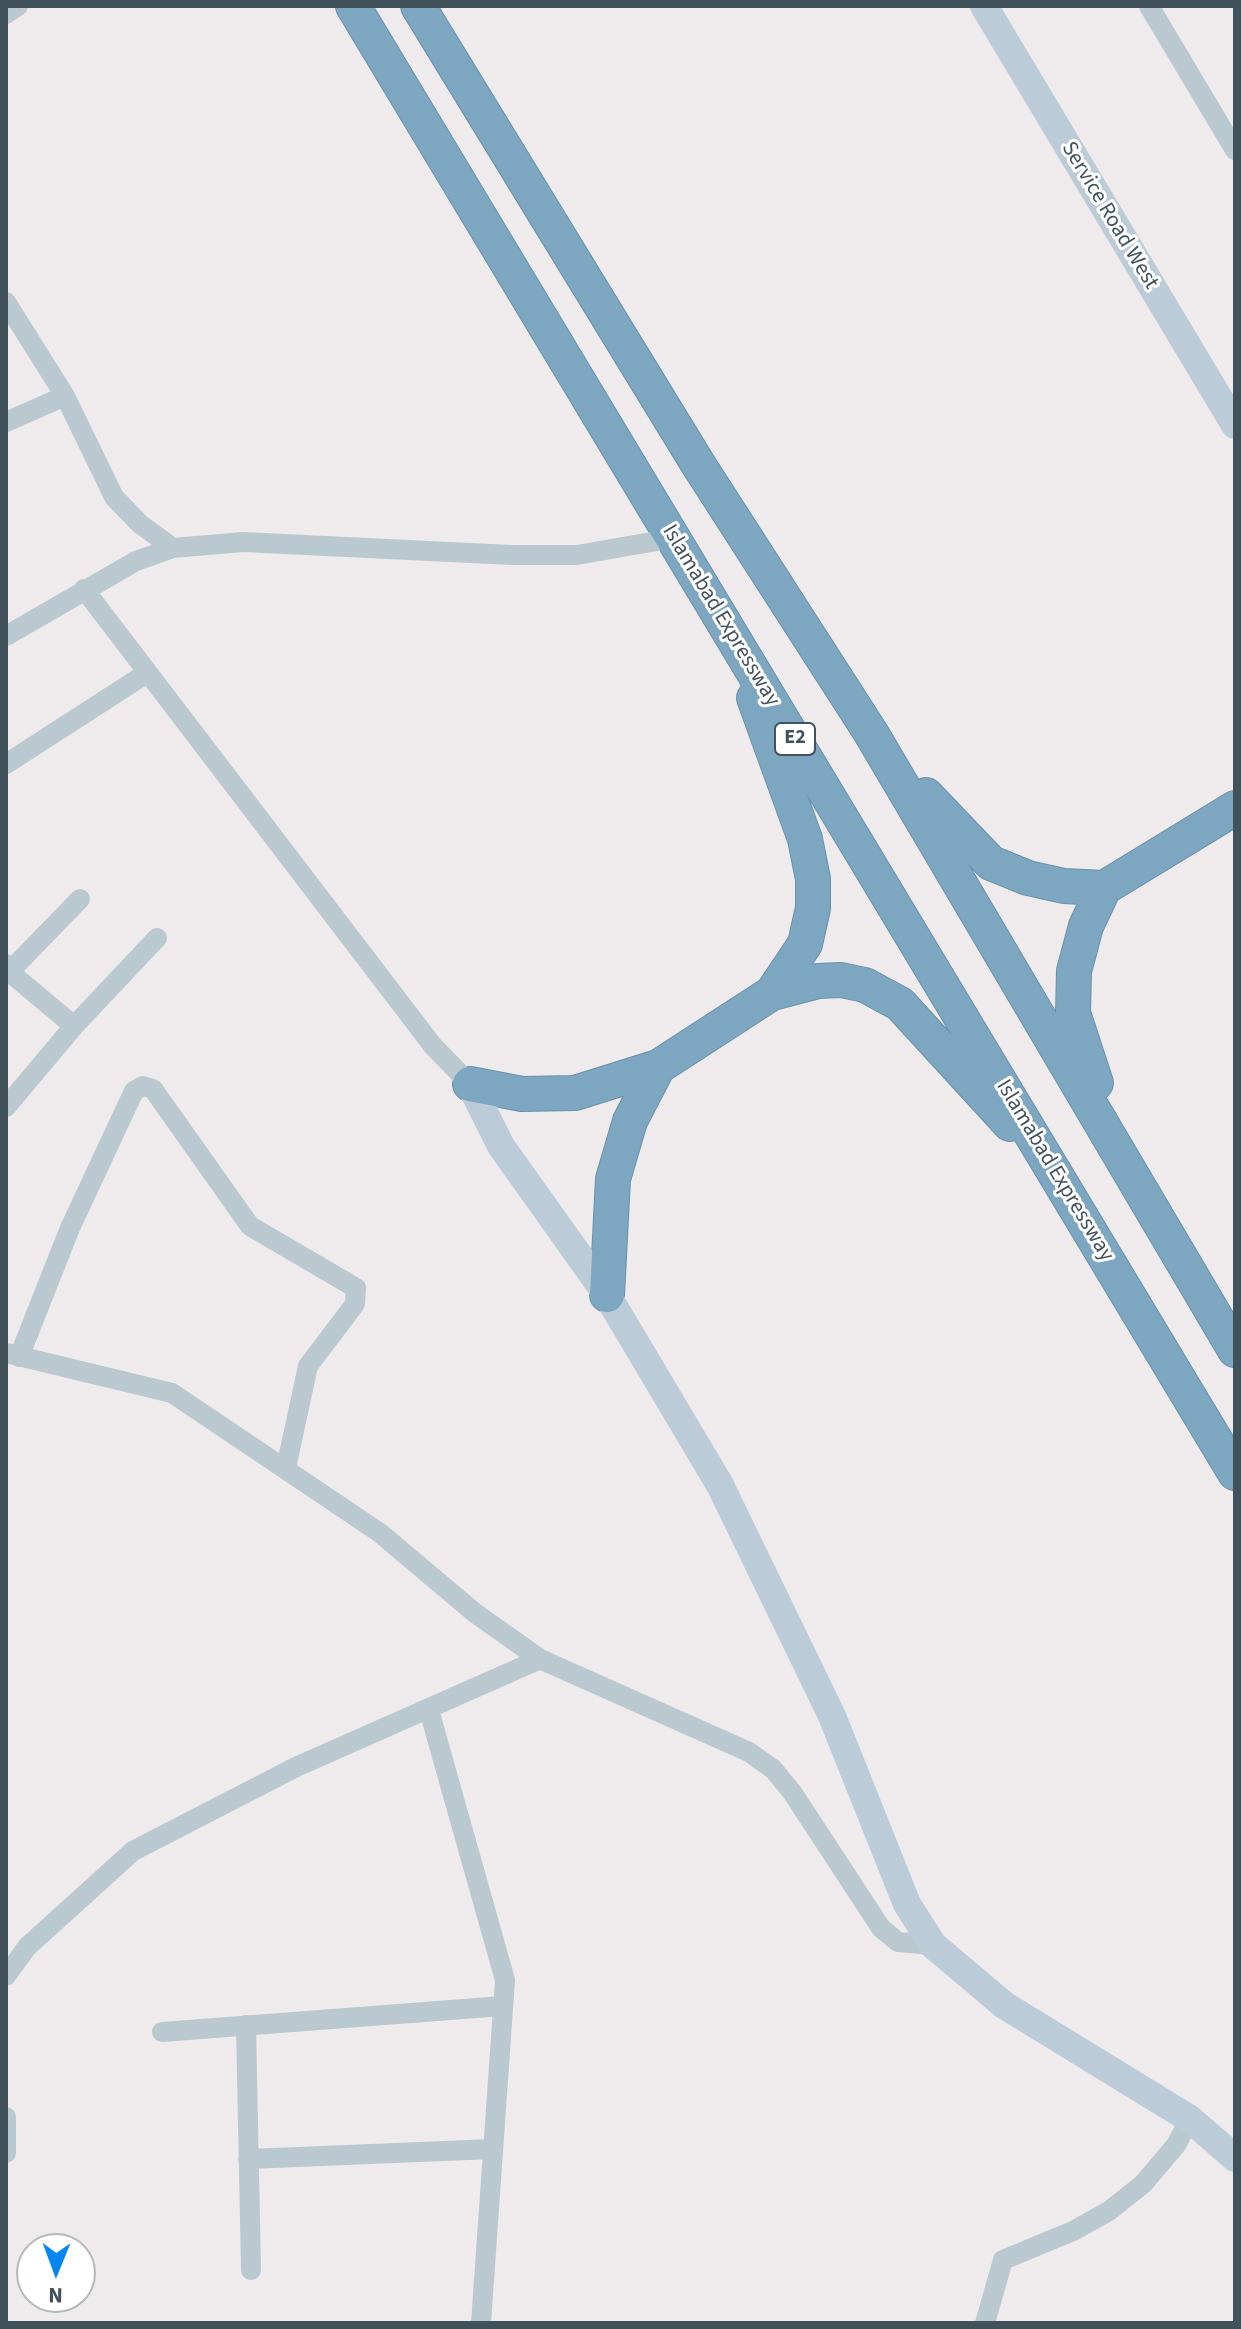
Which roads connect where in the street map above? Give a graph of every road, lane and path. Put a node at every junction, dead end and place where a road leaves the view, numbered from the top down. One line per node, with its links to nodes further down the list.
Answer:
1 (18, 6): 6 (street)
2 (353, 6): 12 (highway, Islamabad Expressway / E2)
3 (418, 6): 18 (highway)
4 (984, 6): 11 (street, Service Road West)
5 (1149, 6): 7 (street)
6 (6, 14)
7 (1235, 150)
8 (6, 302): 9 (street)
9 (65, 396): 10 (street); 13 (street)
10 (6, 422)
11 (1235, 425)
12 (674, 538): 13 (street); 16 (highway, Islamabad Expressway / E2)
13 (173, 548): 14 (street)
14 (84, 589): 15 (street); 17 (street)
15 (6, 636)
16 (734, 637): 25 (highway); 31 (highway, Islamabad Expressway / E2)
17 (147, 673): 19 (street); 28 (street)
18 (871, 733): 21 (highway); 30 (highway)
19 (6, 764)
20 (1235, 808): 21 (highway)
21 (1104, 888): 30 (highway)
22 (80, 899): 24 (street)
23 (157, 938): 26 (street)
24 (9, 967): 26 (street)
25 (772, 993): 27 (highway); 31 (highway)
26 (74, 1026): 29 (street)
27 (658, 1067): 28 (highway); 32 (highway)
28 (470, 1084): 32 (street)
29 (6, 1107)
30 (1121, 1155): 33 (highway)
31 (1054, 1171): 36 (highway, Islamabad Expressway / E2)
32 (607, 1295): 39 (street)
33 (1235, 1350)
34 (13, 1355): 35 (street); 35 (street)
35 (286, 1468): 37 (street)
36 (1235, 1473)
37 (540, 1659): 38 (street); 39 (street)
38 (429, 1710): 40 (street); 41 (street)
39 (933, 1945): 45 (street)
40 (6, 1976)
41 (503, 2006): 42 (street); 46 (street)
42 (246, 2025): 43 (street); 49 (street)
43 (162, 2032)
44 (6, 2117): 47 (street)
45 (1190, 2119): 48 (street); 52 (street)
46 (493, 2149): 49 (street); 51 (street)
47 (6, 2153)
48 (1235, 2158)
49 (248, 2159): 50 (street)
50 (251, 2270)
51 (481, 2323)
52 (985, 2323)

